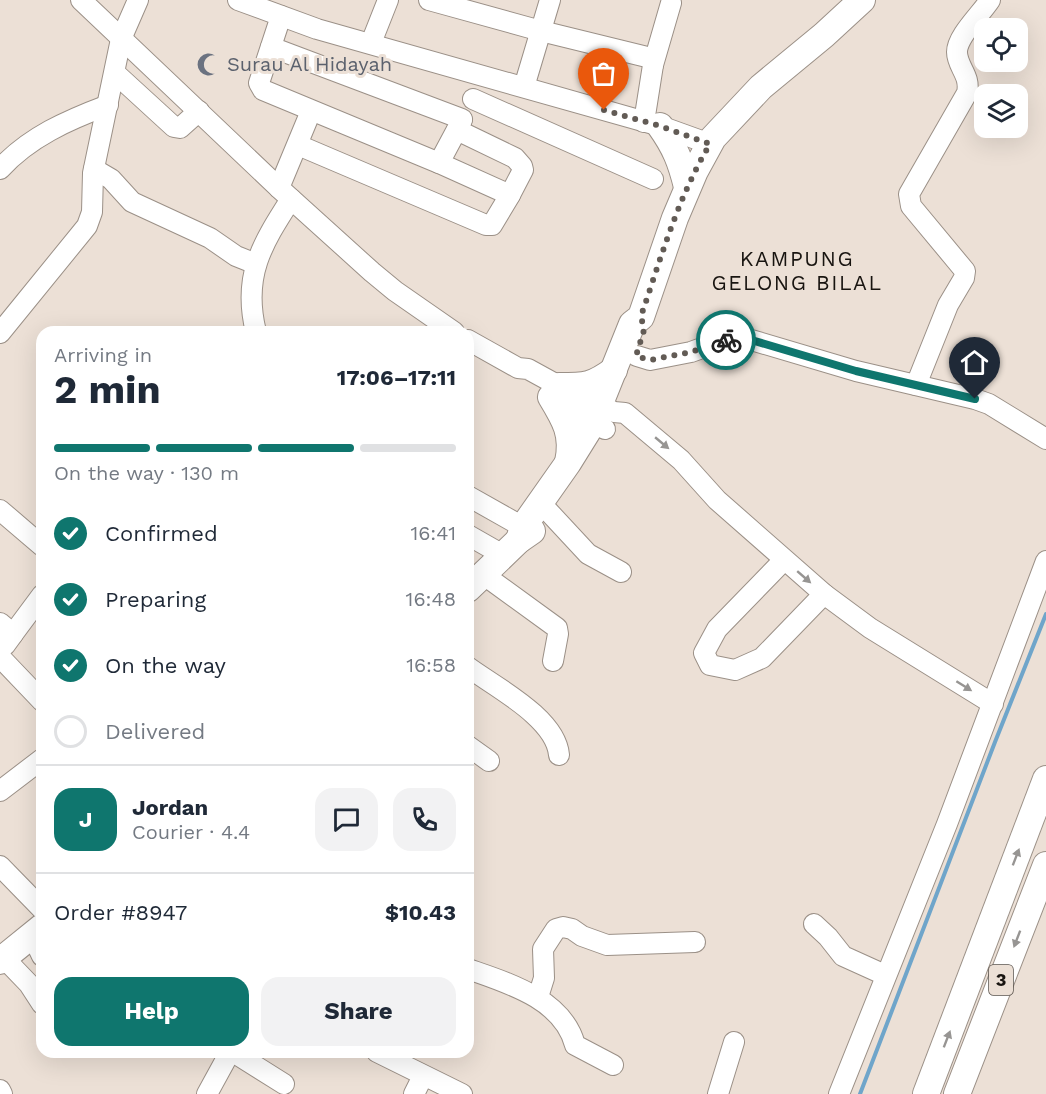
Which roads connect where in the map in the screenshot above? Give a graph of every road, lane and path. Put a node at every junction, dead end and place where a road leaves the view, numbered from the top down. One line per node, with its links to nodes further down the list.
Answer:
1 (81, 0): 12 (street)
2 (138, 0): 12 (street)
3 (238, 0): 10 (street)
4 (388, 0): 13 (street)
5 (429, 0): 11 (street)
6 (550, 0): 11 (street)
7 (862, 0): 25 (main road)
8 (990, 0): 42 (street)
9 (668, 1): 15 (street)
10 (281, 16): 13 (street); 14 (street)
11 (541, 31): 15 (street); 18 (street)
12 (121, 39): 16 (street); 21 (street)
13 (371, 43): 17 (street)
14 (271, 47): 22 (street); 23 (street)
15 (653, 65): 24 (street)
16 (115, 74): 20 (street); 21 (street)
17 (485, 76): 18 (street); 19 (street)
18 (524, 87): 24 (street)
19 (472, 99): 23 (street); 30 (street)
20 (108, 105): 28 (street); 29 (street)
21 (199, 111): 32 (street)
22 (312, 111): 26 (street); 27 (street)
23 (459, 124): 27 (street); 33 (street)
24 (652, 124): 25 (street); 31 (main road)
25 (710, 144): 31 (main road)
26 (298, 145): 32 (street); 33 (street)
27 (439, 163): 33 (street)
28 (0, 169)
29 (94, 170): 34 (street); 38 (street)
30 (653, 179)
31 (687, 187): 35 (main road)
32 (285, 193): 34 (street); 37 (street)
33 (510, 195)
34 (256, 264): 36 (street)
35 (641, 316): 40 (main road); 41 (main road)
36 (254, 326)
37 (445, 326)
38 (0, 333)
39 (474, 343): 43 (street)
40 (636, 356): 42 (street); 44 (main road)
41 (614, 370): 43 (main road); 44 (main road)
42 (916, 385): 45 (street)
43 (555, 391): 44 (street); 46 (main road)
44 (603, 417): 46 (main road); 49 (main road); 53 (street, one-way to 53)
45 (1046, 439)
46 (568, 463): 52 (main road)
47 (474, 509): 52 (street)
48 (0, 510): 51 (street)
49 (548, 511): 52 (main road); 55 (street)
50 (474, 540): 52 (street)
51 (36, 541)
52 (498, 559): 61 (street)
53 (784, 560): 56 (street, one-way to 56); 56 (street)
54 (1046, 561): 64 (street)
55 (621, 572)
56 (824, 594): 64 (street, one-way to 64)
57 (36, 601): 58 (street)
58 (6, 629): 59 (street)
59 (0, 652)
60 (0, 657): 63 (street)
61 (553, 661)
62 (474, 671): 66 (street)
63 (36, 695)
64 (993, 704): 79 (street)
65 (474, 750): 67 (street)
66 (559, 755)
67 (489, 761)
68 (36, 764): 70 (street)
69 (1046, 779): 94 (main road, one-way to 69)
70 (0, 791)
71 (1046, 865): 95 (main road, 3, one-way to 95)
72 (0, 866): 73 (street)
73 (36, 903)
74 (814, 924): 79 (street)
75 (36, 941): 77 (main road)
76 (695, 942): 81 (street)
77 (2, 960): 80 (street)
78 (474, 971): 81 (street)
79 (885, 975): 93 (street)
80 (36, 995)
81 (538, 997): 86 (street)
82 (734, 1042): 92 (street)
83 (228, 1058): 89 (street)
84 (241, 1058): 88 (street)
85 (388, 1058): 87 (street)
86 (613, 1065)
87 (423, 1076): 90 (street); 91 (street)
88 (284, 1084)
89 (207, 1094)
90 (414, 1094)
91 (462, 1094)
92 (718, 1094)
93 (839, 1094)
94 (926, 1094)
95 (957, 1094)

